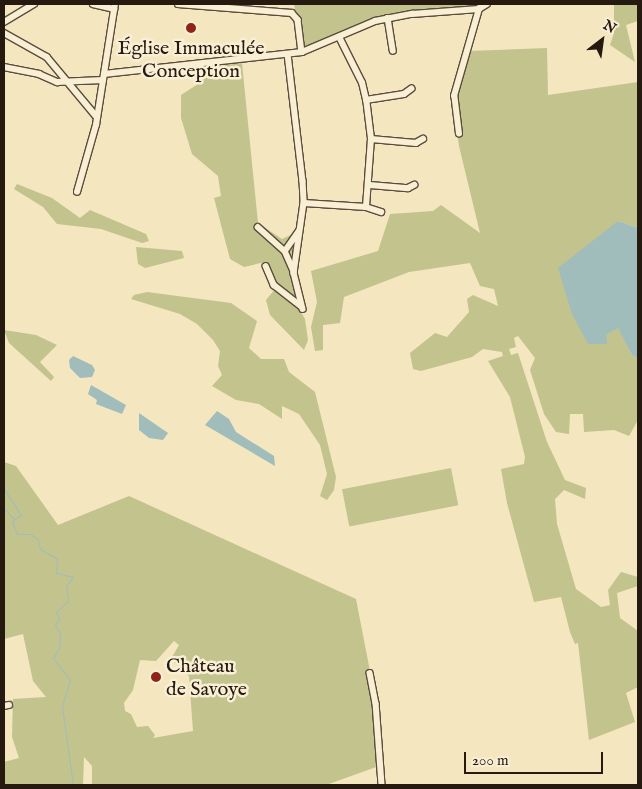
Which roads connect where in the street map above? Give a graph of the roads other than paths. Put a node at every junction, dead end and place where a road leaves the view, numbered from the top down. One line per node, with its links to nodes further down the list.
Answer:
1 (34, 4): 10 (street)
2 (93, 4): 6 (street)
3 (178, 4): 5 (street)
4 (487, 4): 8 (street)
5 (191, 5): 7 (street)
6 (115, 6): 17 (street)
7 (199, 6): 14 (street)
8 (479, 10): 9 (street); 22 (street)
9 (388, 18): 12 (street); 13 (street)
10 (4, 22)
11 (4, 33): 18 (street)
12 (339, 37): 14 (street); 20 (street)
13 (393, 51)
14 (302, 52): 15 (street)
15 (288, 54): 17 (street); 28 (street)
16 (4, 67): 18 (street)
17 (103, 77): 18 (street); 21 (street)
18 (67, 80): 21 (street)
19 (411, 89): 20 (street)
20 (366, 100): 23 (street)
21 (97, 117): 27 (street)
22 (459, 134)
23 (371, 140): 24 (street); 26 (street)
24 (423, 140)
25 (414, 184): 26 (street)
26 (370, 186): 29 (street)
27 (77, 192)
28 (304, 203): 29 (street); 31 (street)
29 (366, 207): 30 (street)
30 (381, 212)
31 (301, 226): 34 (street); 37 (street)
32 (258, 227): 33 (street)
33 (276, 240): 34 (street); 35 (street)
34 (291, 240): 35 (street)
35 (285, 251): 37 (street)
36 (266, 266): 39 (street)
37 (294, 273): 38 (street)
38 (299, 292): 39 (street); 39 (street)
39 (291, 296)
40 (370, 673): 41 (street)
41 (382, 785)

